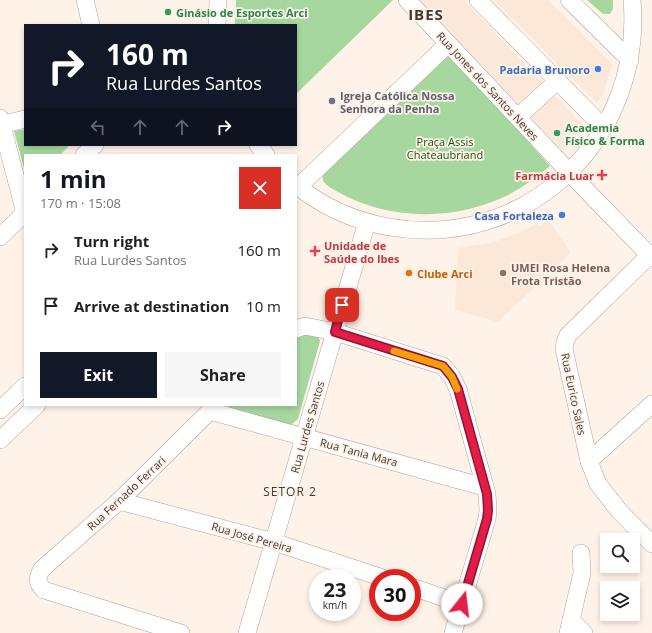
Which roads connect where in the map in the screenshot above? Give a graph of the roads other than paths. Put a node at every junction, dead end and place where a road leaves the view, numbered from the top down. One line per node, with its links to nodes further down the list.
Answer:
1 (85, 0): 7 (street)
2 (218, 0): 8 (street)
3 (407, 0): 9 (street, Rua Jones dos Santos Neves)
4 (478, 0): 11 (street)
5 (569, 0): 10 (street)
6 (632, 0): 10 (street)
7 (91, 24)
8 (217, 24)
9 (448, 44): 12 (street, Rua Jones dos Santos Neves); 21 (street)
10 (630, 60): 15 (street)
11 (557, 80): 12 (street); 15 (street)
12 (518, 117): 20 (street, Rua Jones dos Santos Neves)
13 (24, 119): 14 (street)
14 (0, 122): 22 (street)
15 (604, 128): 20 (street)
16 (94, 146): 18 (street)
17 (259, 146): 19 (street)
18 (85, 154)
19 (265, 154)
20 (570, 172): 24 (street); 26 (street, Rua Jones dos Santos Neves)
21 (297, 186): 24 (street)
22 (24, 209)
23 (24, 214): 25 (street)
24 (367, 222): 28 (street, Rua Lurdes Santos)
25 (0, 237)
26 (651, 255): 36 (street, Rua Eurico Sales)
27 (297, 329): 28 (street)
28 (335, 332): 34 (street, Rua Lurdes Santos); 37 (street)
29 (24, 387): 33 (street)
30 (652, 404): 36 (street)
31 (36, 406): 35 (street)
32 (213, 408): 34 (street, Rua Tania Mara); 38 (street, Rua Fernado Ferrari)
33 (0, 410)
34 (304, 437): 37 (street, Rua Tania Mara); 39 (street, Rua Lurdes Santos)
35 (0, 440)
36 (589, 461): 40 (street, Rua Eurico Sales)
37 (484, 487): 44 (street)
38 (119, 501): 39 (street, Rua José Pereira); 46 (street, Rua Fernado Ferrari)
39 (274, 542): 42 (street, Rua José Pereira); 47 (street, Rua Lurdes Santos)
40 (652, 544)
41 (581, 553): 45 (street)
42 (369, 573)
43 (421, 591): 44 (street)
44 (462, 604): 48 (street)
45 (569, 626): 49 (street)
46 (181, 633)
47 (247, 633)
48 (453, 633)
49 (584, 633)

